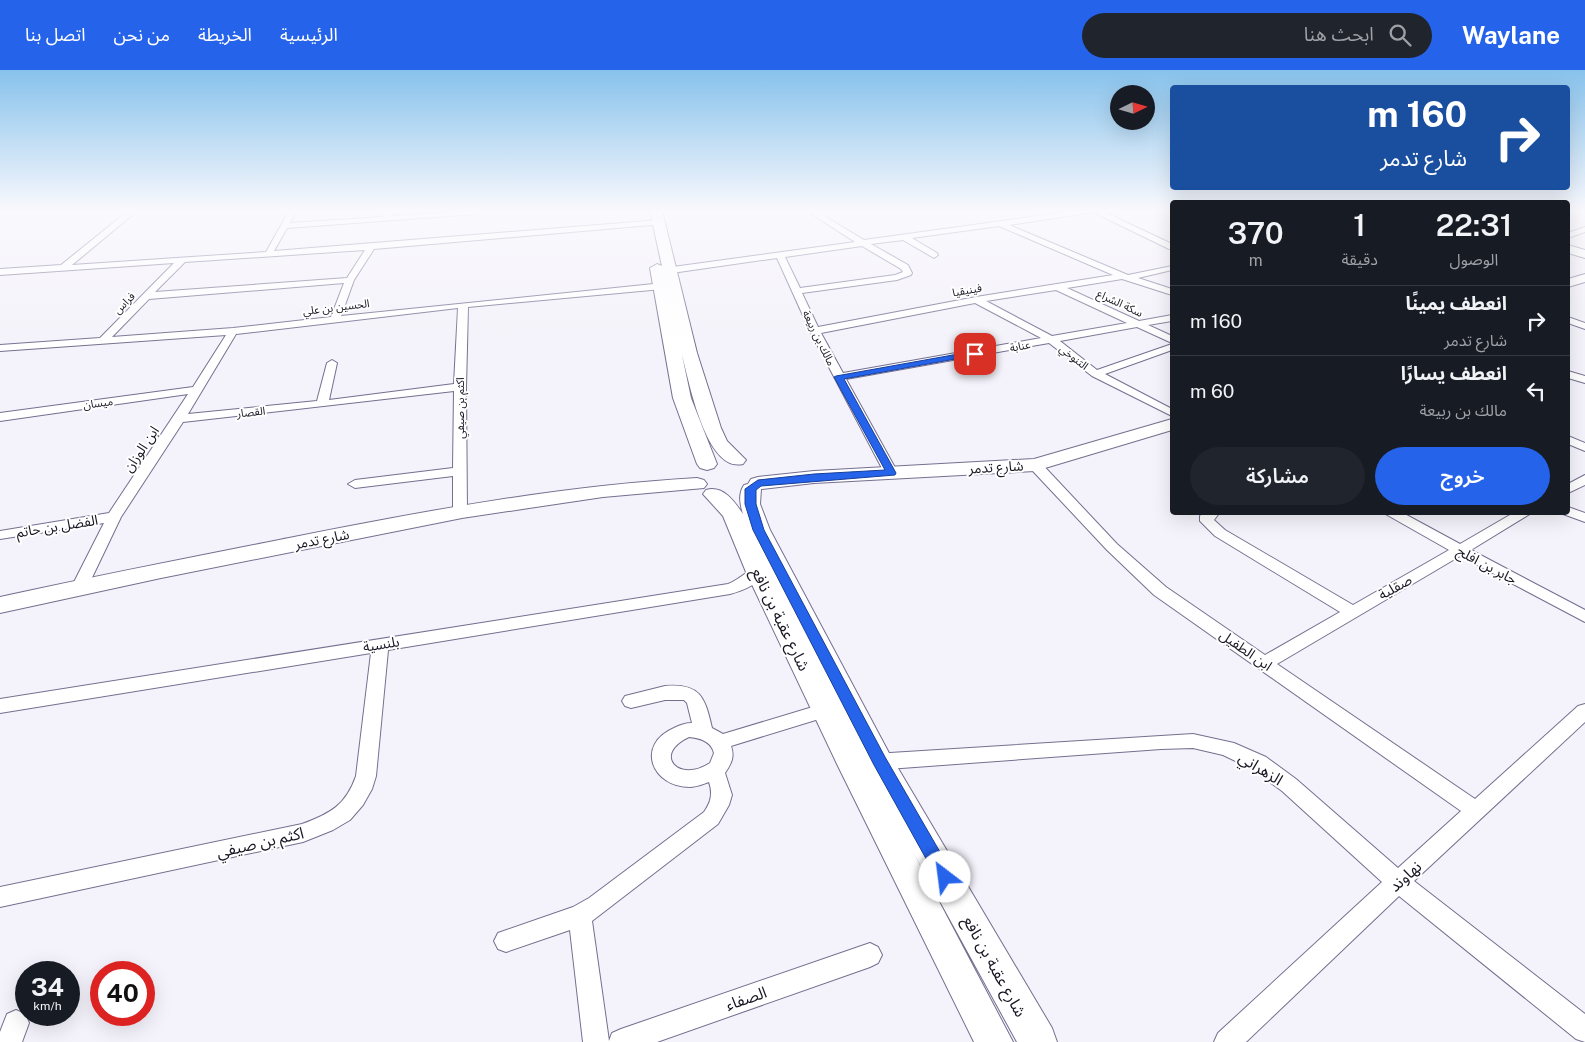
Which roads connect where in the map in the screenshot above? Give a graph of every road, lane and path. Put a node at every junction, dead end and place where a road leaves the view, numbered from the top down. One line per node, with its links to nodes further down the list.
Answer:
1 (77, 256): 10 (street)
2 (245, 256): 9 (street)
3 (366, 256): 16 (street)
4 (660, 256): 14 (street, شارع عقبة بن نافع)
5 (773, 256): 14 (street, الحسين بن علي)
6 (781, 256): 19 (street, مالك بن ربيعة)
7 (886, 256): 19 (street)
8 (1079, 256): 13 (street)
9 (182, 260): 10 (street); 21 (street, فراس)
10 (64, 267): 12 (street)
11 (1170, 268): 13 (street, فينيقيا)
12 (0, 272)
13 (1126, 276): 18 (street, فينيقيا); 20 (street)
14 (665, 278): 23 (street, الحسين بن علي); 50 (street, شارع عقبة بن نافع); 54 (street, شارع عقبة بن نافع)
15 (1585, 278): 17 (street)
16 (350, 280): 21 (street); 25 (street)
17 (1570, 282)
18 (1058, 287): 22 (street, فينيقيا); 27 (street, سكة الشراع)
19 (798, 291): 30 (street, مالك بن ربيعة)
20 (1170, 291)
21 (146, 296): 32 (street, فراس)
22 (976, 300): 30 (street, فينيقيا); 33 (street, التنوخي)
23 (463, 304): 25 (street, الحسين بن علي); 41 (street, اكثم بن صيفي)
24 (1170, 318): 27 (street, عنابة)
25 (335, 319): 29 (street, الحسين بن علي)
26 (1570, 321): 28 (street)
27 (1139, 325): 31 (street, سكة الشراع); 33 (street, عنابة)
28 (1585, 326)
29 (233, 331): 32 (street, الحسين بن علي); 42 (street, ابن الوزان)
30 (815, 331): 39 (street, مالك بن ربيعة)
31 (1170, 339)
32 (103, 340): 34 (street, الحسين بن علي)
33 (1052, 340): 37 (street, التنوخي); 39 (street, عنابة)
34 (0, 348)
35 (1170, 348): 37 (street)
36 (332, 363): 43 (street)
37 (1096, 374): 44 (street, التنوخي)
38 (1570, 375): 40 (street)
39 (839, 377): 53 (street, مالك بن ربيعة)
40 (1585, 380)
41 (460, 387): 43 (street, القصار); 52 (street, اكثم بن صيفي)
42 (196, 390): 45 (street, ميسان); 46 (street, ابن الوزان)
43 (322, 404): 46 (street, القصار)
44 (1170, 412)
45 (0, 417)
46 (179, 419): 64 (street, ابن الوزان)
47 (1170, 425): 51 (street, شارع تدمر)
48 (1570, 441): 49 (street)
49 (1585, 447)
50 (736, 460): 54 (street); 56 (street)
51 (1035, 465): 53 (street, شارع تدمر); 74 (street, ابن الطفيل)
52 (460, 471): 57 (street); 59 (street, اكثم بن صيفي)
53 (891, 473): 56 (street, شارع تدمر)
54 (703, 479): 56 (street, شارع تدمر); 59 (street, شارع تدمر); 68 (street, شارع عقبة بن نافع)
55 (1585, 479): 58 (street)
56 (755, 480): 81 (street, شارع عقبة بن نافع)
57 (355, 484)
58 (1570, 488)
59 (460, 511): 69 (street, شارع تدمر)
60 (1570, 512): 65 (street)
61 (1208, 515): 71 (street)
62 (1394, 515): 67 (street, جابر بن افلح)
63 (1521, 515): 67 (street, صقلية)
64 (114, 516): 66 (street, الفضل بن حاتم); 69 (street, ابن الوزان)
65 (1585, 518)
66 (0, 535)
67 (1460, 551): 71 (street, صقلية); 72 (street, جابر بن افلح)
68 (758, 572): 73 (street, بلنسية); 77 (street, شارع عقبة بن نافع)
69 (80, 586): 70 (street, شارع تدمر)
70 (0, 605)
71 (1352, 612): 74 (street, صقلية)
72 (1585, 617)
73 (380, 644): 76 (street, بلنسية); 85 (street, اكثم بن صيفي)
74 (1265, 663): 83 (street, ابن الطفيل)
75 (631, 701): 79 (street)
76 (0, 706)
77 (826, 710): 80 (street); 81 (street, شارع عقبة بن نافع)
78 (1585, 711): 83 (street, نهاوند)
79 (703, 730): 80 (street); 82 (street)
80 (721, 742): 82 (street)
81 (866, 763): 84 (street, الزهراني); 92 (street, شارع عقبة بن نافع); 93 (street, شارع عقبة بن نافع)
82 (714, 770): 86 (street)
83 (1477, 811): 84 (street, نهاوند)
84 (1398, 882): 89 (street, الزهراني); 94 (street, نهاوند)
85 (0, 897)
86 (580, 916): 87 (street); 90 (street)
87 (506, 941)
88 (870, 955): 91 (street, الصفاء)
89 (1585, 1030)
90 (596, 1042)
91 (621, 1042)
92 (994, 1042)
93 (1038, 1042)
94 (1227, 1042)

